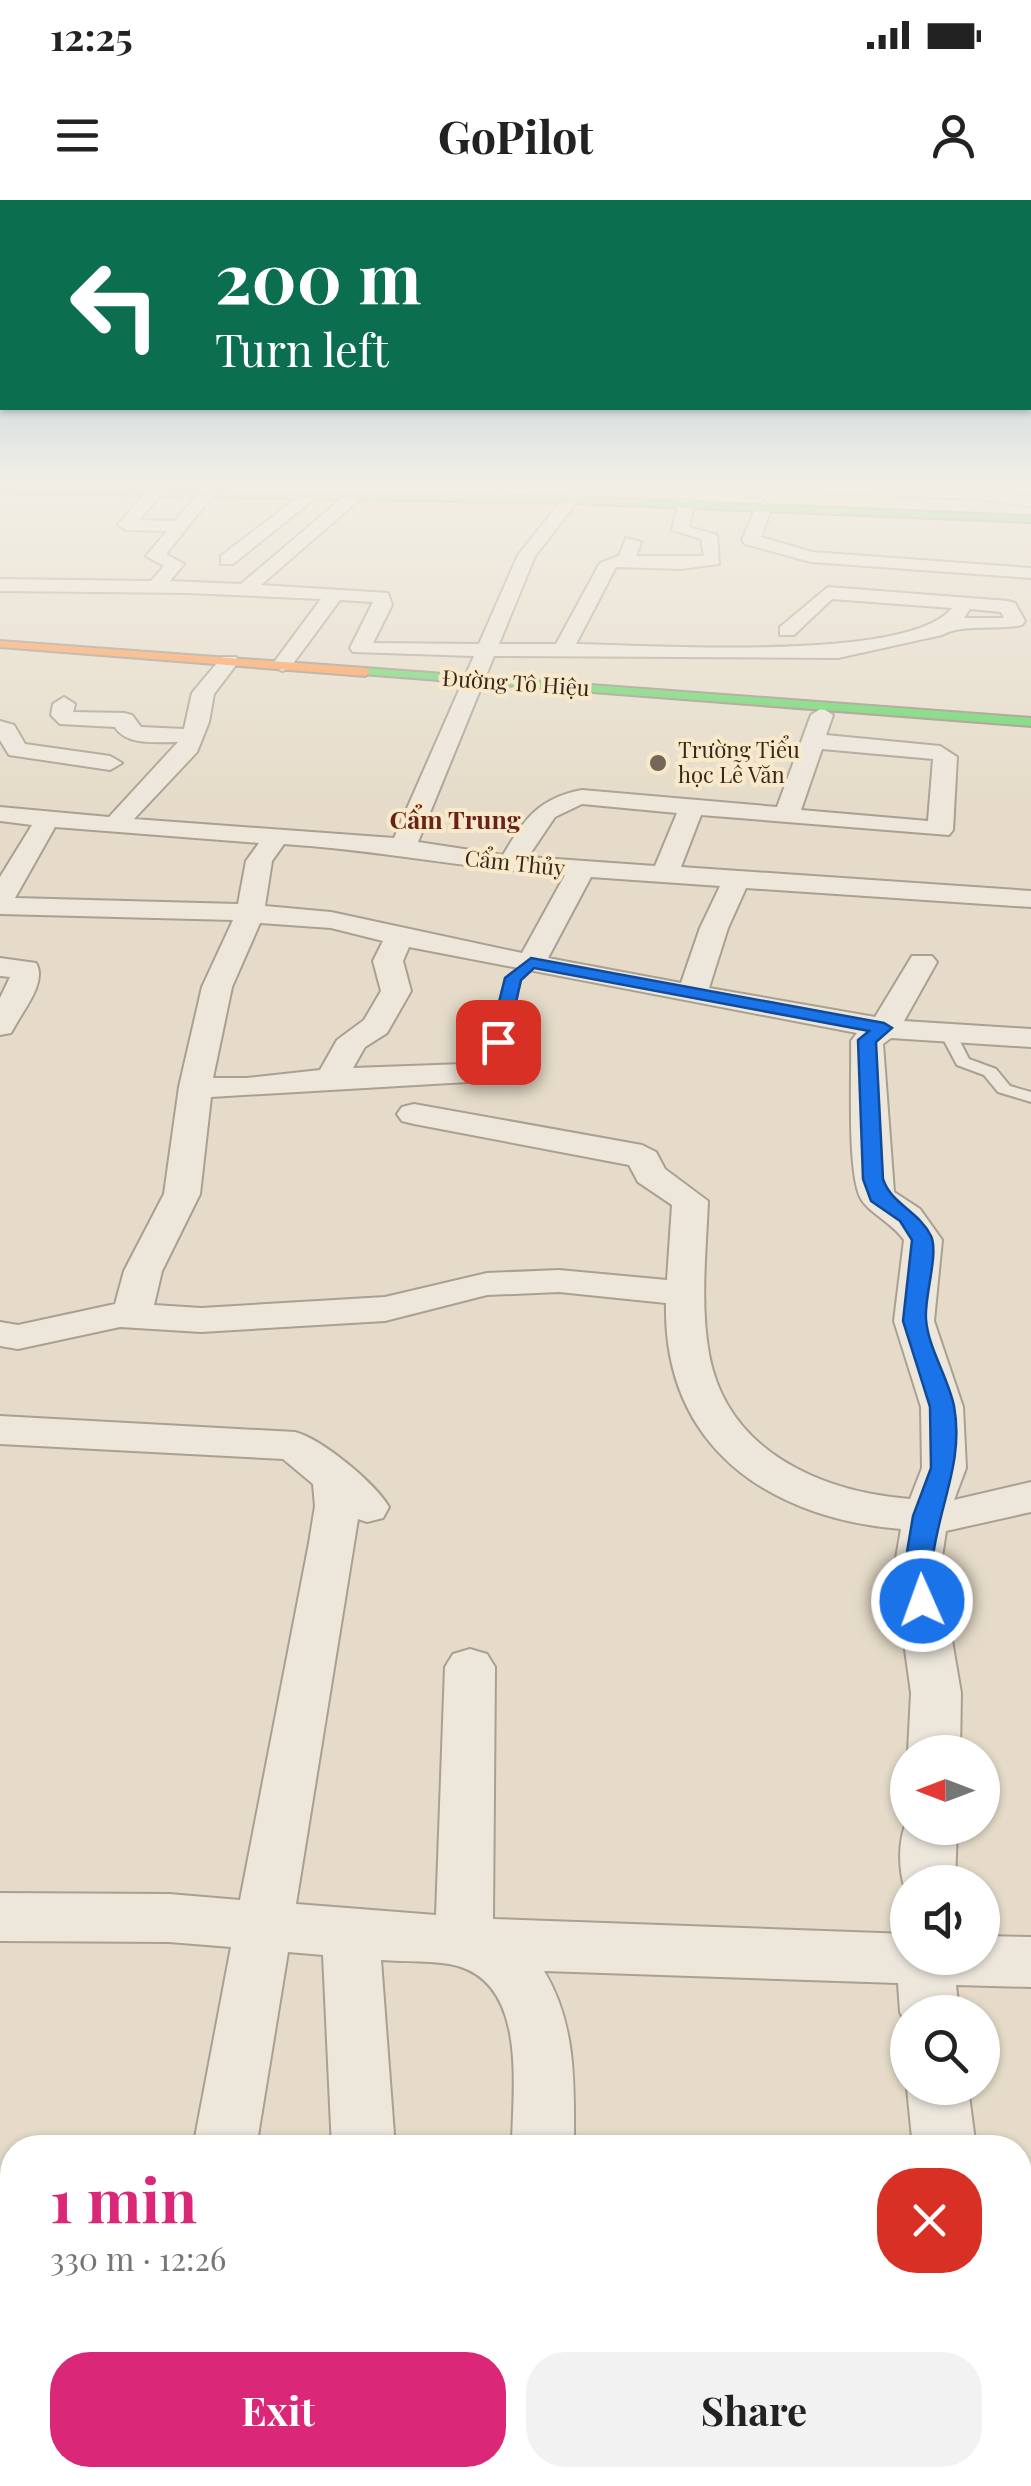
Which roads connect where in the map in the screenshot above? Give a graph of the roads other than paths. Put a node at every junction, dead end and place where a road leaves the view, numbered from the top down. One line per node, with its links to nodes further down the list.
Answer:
1 (335, 594): 16 (street)
2 (341, 595): 13 (street)
3 (510, 595): 13 (street)
4 (592, 595): 14 (street)
5 (826, 595): 11 (street)
6 (862, 595): 8 (street)
7 (930, 595): 8 (street)
8 (928, 598): 9 (street)
9 (965, 603): 10 (street); 10 (street)
10 (950, 623): 14 (street)
11 (786, 631)
12 (0, 644): 15 (street, Đường Tô Hiệu)
13 (488, 648): 14 (street); 17 (street)
14 (563, 650)
15 (229, 661): 16 (street, Đường Tô Hiệu); 22 (street)
16 (282, 665): 17 (street, Đường Tô Hiệu)
17 (473, 680): 19 (street, Đường Tô Hiệu); 31 (street)
18 (64, 704): 22 (street)
19 (826, 706): 20 (street, Đường Tô Hiệu); 23 (street)
20 (1031, 722)
21 (0, 728): 24 (street)
22 (190, 736): 29 (street)
23 (813, 741): 27 (street); 27 (street)
24 (110, 764)
25 (692, 808): 27 (street); 32 (street); 34 (street)
26 (0, 814): 28 (street, Cẩm Thủy)
27 (786, 816)
28 (48, 818): 29 (street, Cẩm Thủy); 37 (street)
29 (115, 826): 30 (street, Cẩm Thủy)
30 (278, 836): 31 (street, Cẩm Thủy); 38 (street)
31 (403, 848): 32 (street, Cẩm Thủy)
32 (511, 864): 33 (street, Cẩm Thủy)
33 (581, 870): 34 (street, Cẩm Thủy); 41 (street)
34 (664, 877): 35 (street, Cẩm Thủy)
35 (736, 881): 36 (street, Cẩm Thủy); 43 (street)
36 (1031, 898)
37 (0, 903): 38 (street)
38 (250, 914): 39 (street); 50 (street)
39 (399, 936): 41 (street); 49 (street)
40 (922, 962): 45 (street)
41 (531, 963): 43 (street); 48 (lane)
42 (0, 967): 44 (street)
43 (693, 992): 45 (street)
44 (0, 1026)
45 (884, 1028): 46 (street); 58 (street)
46 (949, 1035): 47 (street); 51 (lane)
47 (1031, 1038)
48 (491, 1073): 49 (street)
49 (332, 1078): 50 (street)
50 (195, 1087): 54 (street)
51 (1031, 1097)
52 (414, 1114): 53 (street)
53 (686, 1294): 54 (street); 58 (street)
54 (132, 1316): 55 (street)
55 (0, 1334)
56 (0, 1430): 62 (street)
57 (1031, 1498): 58 (street)
58 (926, 1516): 60 (street)
59 (470, 1667): 64 (street)
60 (935, 1735)
61 (0, 1918): 62 (street)
62 (262, 1926): 63 (street); 68 (street)
63 (350, 1933): 64 (street); 69 (street)
64 (464, 1942): 66 (street); 70 (street)
65 (1031, 1962): 66 (street)
66 (926, 1976)
67 (940, 2105): 71 (street)
68 (226, 2135)
69 (363, 2135)
70 (543, 2135)
71 (943, 2135)

